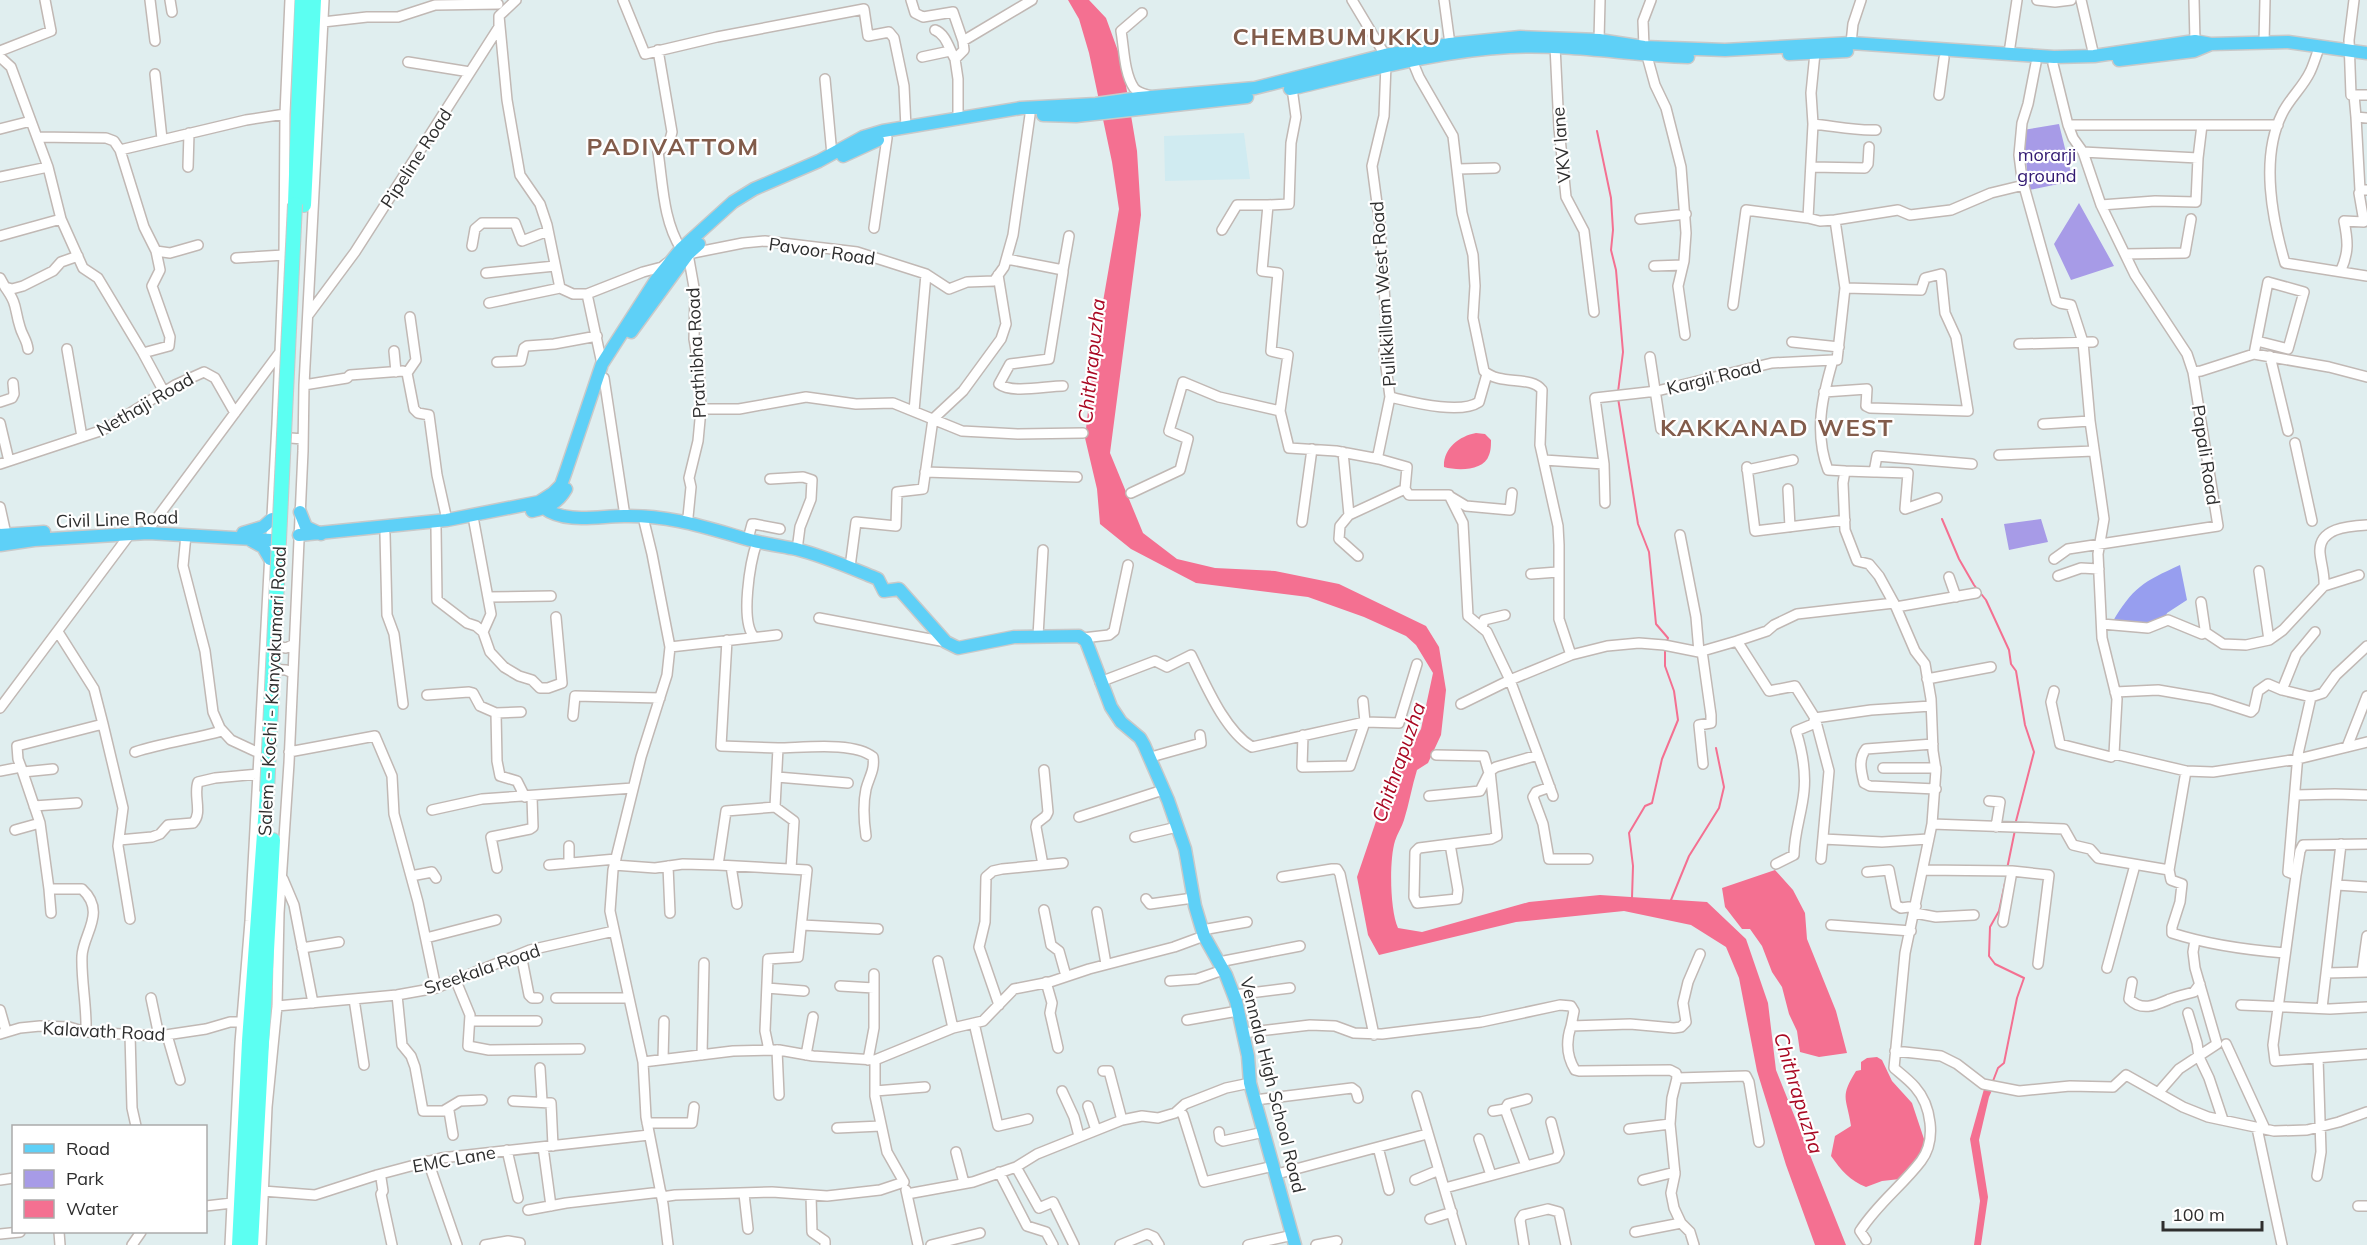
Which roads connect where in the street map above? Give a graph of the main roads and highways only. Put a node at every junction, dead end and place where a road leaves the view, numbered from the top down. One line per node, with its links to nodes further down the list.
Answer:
1 (302, 0): 11 (highway, Salem - Kochi - Kanyakumari Road)
2 (314, 0): 11 (highway, Salem - Kochi - Kanyakumari Road)
3 (2211, 44): 6 (main road); 6 (main road); 7 (main road)
4 (1465, 47): 5 (main road); 5 (main road); 8 (main road); 8 (main road)
5 (1646, 51): 6 (main road); 6 (main road)
6 (2155, 52)
7 (2367, 53)
8 (1386, 59): 9 (main road); 9 (main road)
9 (1140, 104): 10 (main road)
10 (1097, 109): 12 (main road); 12 (main road)
11 (301, 141): 23 (highway, Salem - Kochi - Kanyakumari Road, bridge)
12 (685, 252): 13 (main road)
13 (601, 372): 14 (main road); 17 (main road)
14 (544, 508): 17 (main road); 24 (main road, Vennala High School Road)
15 (300, 512): 18 (main road)
16 (272, 519): 19 (main road)
17 (453, 521): 18 (main road); 18 (main road)
18 (322, 534)
19 (245, 536): 20 (main road, Civil Line Road); 21 (main road, Civil Line Road); 21 (main road, Civil Line Road); 22 (main road)
20 (271, 537)
21 (2, 538)
22 (270, 560)
23 (253, 1186): 25 (highway, Salem - Kochi - Kanyakumari Road); 26 (highway, Salem - Kochi - Kanyakumari Road)
24 (1294, 1240)
25 (239, 1245)
26 (251, 1245)

